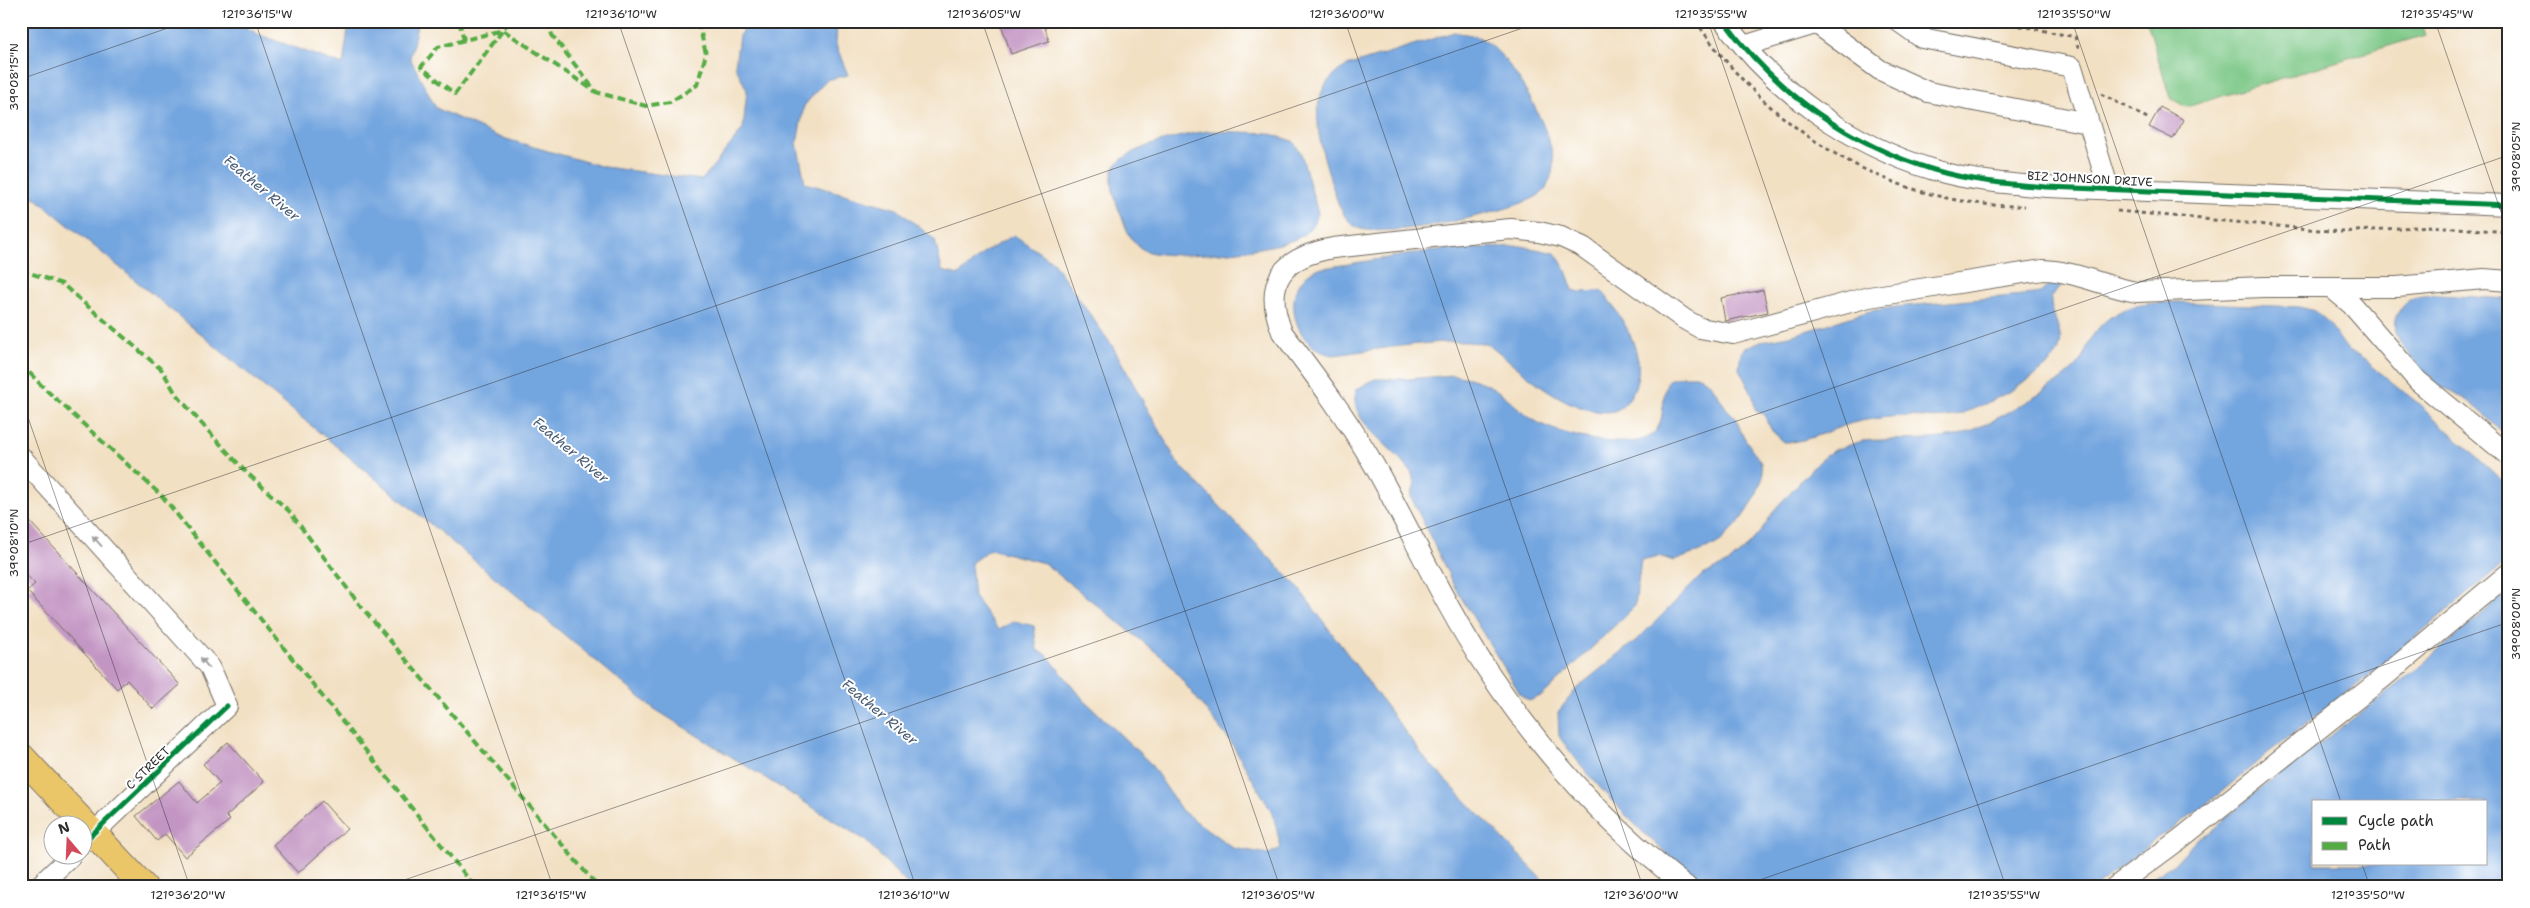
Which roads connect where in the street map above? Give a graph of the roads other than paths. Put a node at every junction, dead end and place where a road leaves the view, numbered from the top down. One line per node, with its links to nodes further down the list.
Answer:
1 (1724, 21): 4 (street, BIZ JOHNSON DRIVE)
2 (1898, 21): 5 (street)
3 (1821, 22): 4 (street); 5 (street)
4 (1744, 46): 6 (street, BIZ JOHNSON DRIVE)
5 (2088, 123): 6 (street)
6 (2109, 190): 7 (street, BIZ JOHNSON DRIVE)
7 (2509, 205)
8 (2509, 282): 9 (street)
9 (2332, 288): 10 (street); 20 (street)
10 (2509, 456)
11 (21, 457): 15 (street, C STREET, one-way to 11)
12 (2509, 573): 21 (street)
13 (21, 756): 14 (main road)
14 (70, 816)
15 (92, 834)
16 (92, 842): 19 (main road)
17 (60, 866): 18 (street)
18 (38, 887)
19 (144, 887)
20 (1687, 887)
21 (2115, 887)

